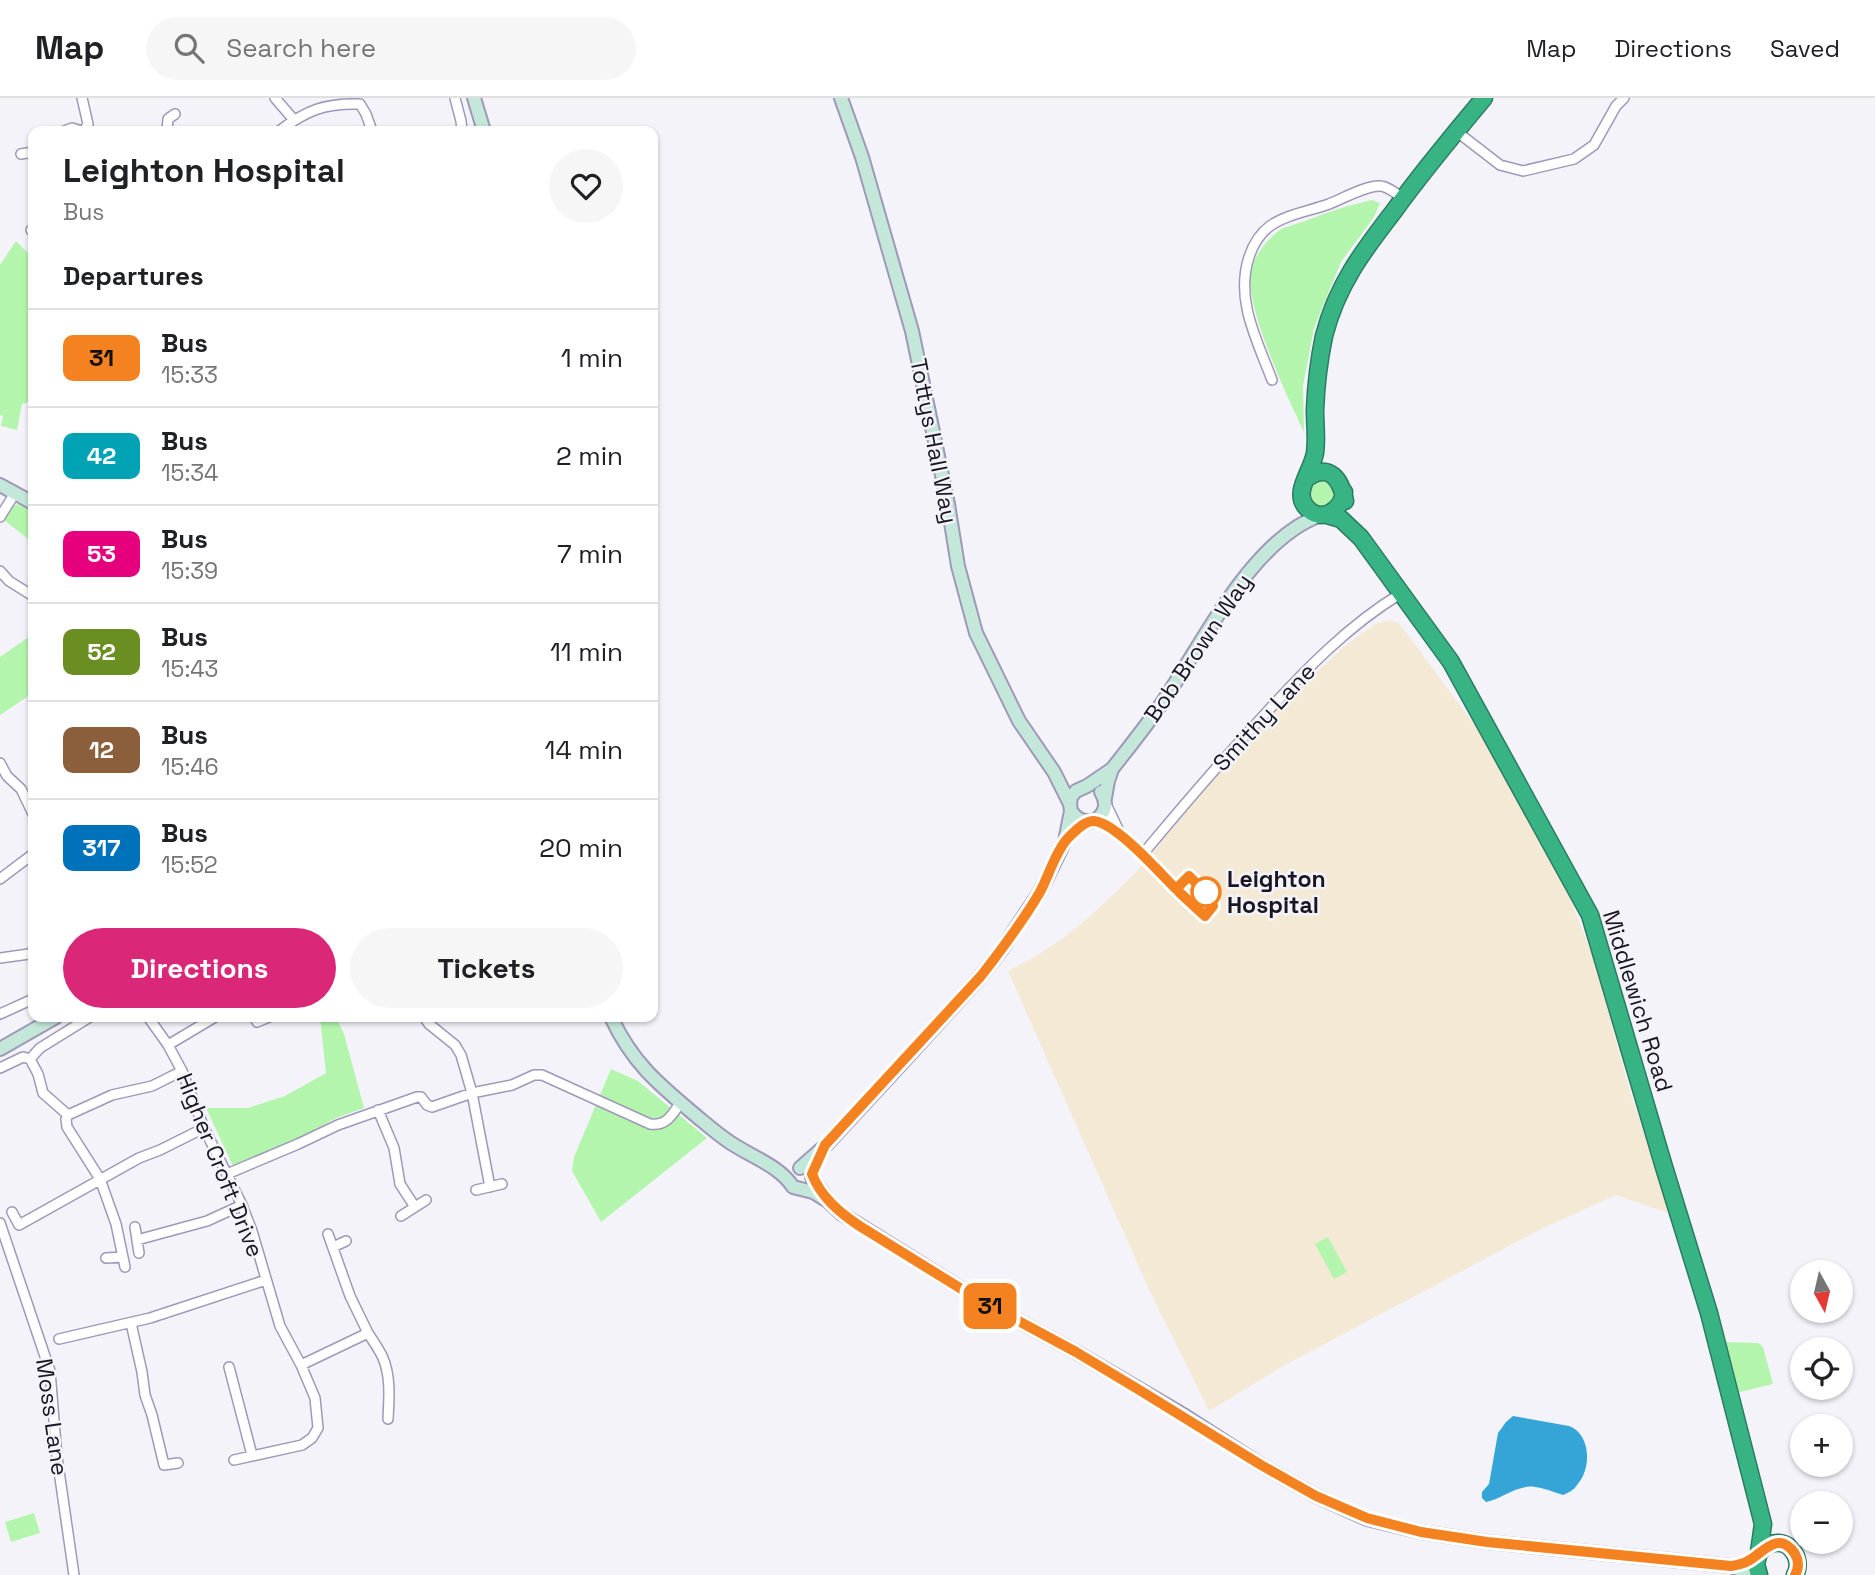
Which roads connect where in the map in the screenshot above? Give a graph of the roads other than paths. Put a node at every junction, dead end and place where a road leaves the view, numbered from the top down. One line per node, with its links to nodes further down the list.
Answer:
1 (82, 98): 11 (street)
2 (275, 98): 10 (street)
3 (455, 98): 15 (street)
4 (474, 98): 16 (street)
5 (841, 98): 39 (street, Tottys Hall Way)
6 (1484, 98): 17 (highway)
7 (1624, 98): 17 (street)
8 (361, 101): 10 (street); 14 (street)
9 (168, 116): 12 (street)
10 (294, 120): 13 (street)
11 (86, 126)
12 (167, 126)
13 (286, 126)
14 (370, 126)
15 (461, 126)
16 (482, 126)
17 (1456, 131): 20 (highway)
18 (28, 153): 19 (street)
19 (22, 155)
20 (1403, 198): 21 (street); 22 (highway)
21 (1272, 380)
22 (1316, 440): 23 (highway); 24 (highway)
23 (1330, 474): 24 (highway); 26 (highway)
24 (1307, 478): 29 (highway)
25 (0, 485): 27 (street)
26 (1343, 492): 30 (highway); 33 (highway, Middlewich Road)
27 (15, 493): 28 (street); 31 (street)
28 (28, 500)
29 (1302, 500): 30 (highway); 32 (street, Bob Brown Way)
30 (1324, 515): 32 (street, Bob Brown Way); 33 (highway, Middlewich Road)
31 (0, 517)
32 (1289, 532): 38 (street, Bob Brown Way)
33 (1361, 538): 36 (highway, Middlewich Road)
34 (0, 571): 35 (street)
35 (28, 593)
36 (1400, 594): 45 (street, Smithy Lane); 106 (highway, Middlewich Road)
37 (0, 763): 42 (street)
38 (1112, 769): 40 (street, Bob Brown Way); 41 (street, Bob Brown Way)
39 (1054, 772): 40 (street, Tottys Hall Way); 43 (street, Tottys Hall Way)
40 (1085, 786): 41 (street); 43 (street)
41 (1105, 801): 44 (street); 45 (street)
42 (28, 804)
43 (1070, 807): 44 (street); 46 (street)
44 (1092, 821): 45 (street); 46 (street)
45 (1120, 833)
46 (1066, 841): 69 (street)
47 (28, 858): 48 (street)
48 (0, 879)
49 (28, 954): 50 (street)
50 (0, 958)
51 (28, 1001): 52 (street)
52 (0, 1014)
53 (46, 1022): 59 (street)
54 (82, 1022): 61 (street)
55 (152, 1022): 60 (street, Higher Croft Drive)
56 (207, 1022): 60 (street)
57 (428, 1022): 64 (street)
58 (614, 1022): 65 (street)
59 (2, 1044)
60 (168, 1045): 63 (street, Higher Croft Drive)
61 (30, 1059): 62 (street); 67 (street)
62 (0, 1068)
63 (182, 1071): 67 (street); 68 (street, Higher Croft Drive)
64 (472, 1093): 65 (street); 66 (street); 77 (street)
65 (681, 1102): 70 (street)
66 (378, 1110): 72 (street); 83 (street)
67 (67, 1117): 74 (street)
68 (204, 1128): 72 (street, Higher Croft Drive); 74 (street)
69 (825, 1145): 71 (street); 73 (street)
70 (768, 1164): 71 (street); 75 (street)
71 (798, 1168): 73 (street); 75 (street)
72 (227, 1174): 82 (street, Higher Croft Drive)
73 (812, 1176): 79 (street); 81 (street)
74 (100, 1179): 84 (street); 93 (street)
75 (790, 1182): 79 (street)
76 (502, 1184): 77 (street)
77 (490, 1186): 78 (street)
78 (476, 1190)
79 (804, 1190): 81 (street)
80 (426, 1200): 83 (street)
81 (829, 1202): 109 (street)
82 (242, 1205): 89 (street); 96 (street, Higher Croft Drive)
83 (415, 1207): 85 (street)
84 (12, 1212)
85 (401, 1216)
86 (0, 1223): 110 (street, Moss Lane)
87 (135, 1227): 89 (street)
88 (328, 1234): 91 (street)
89 (137, 1240): 92 (street)
90 (346, 1241): 91 (street)
91 (332, 1247): 98 (street)
92 (139, 1253)
93 (123, 1256): 94 (street); 95 (street)
94 (106, 1258)
95 (125, 1267)
96 (266, 1280): 97 (street); 100 (street, Higher Croft Drive)
97 (131, 1323): 99 (street); 105 (street)
98 (368, 1333): 100 (street); 102 (street)
99 (59, 1339)
100 (301, 1366): 103 (street, Higher Croft Drive)
101 (229, 1367): 103 (street)
102 (388, 1419)
103 (252, 1455): 104 (street, Higher Croft Drive)
104 (234, 1460)
105 (178, 1462)
106 (1763, 1524): 107 (highway, Middlewich Road); 108 (highway, Middlewich Road)
107 (1780, 1543): 108 (highway); 113 (highway, Middlewich Road)
108 (1759, 1552): 109 (street); 112 (highway, Middlewich Road)
109 (1731, 1566): 111 (street)
110 (74, 1575)
111 (1751, 1575)
112 (1759, 1575)
113 (1795, 1575)

